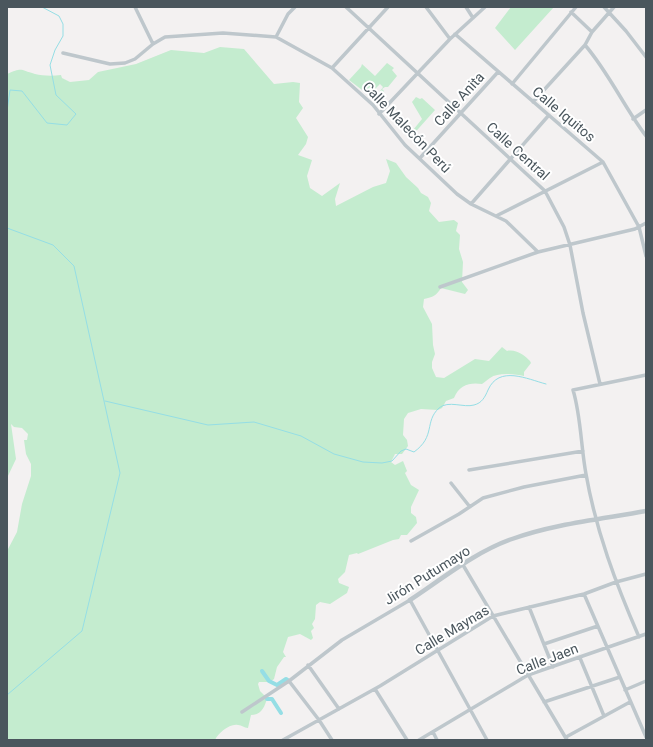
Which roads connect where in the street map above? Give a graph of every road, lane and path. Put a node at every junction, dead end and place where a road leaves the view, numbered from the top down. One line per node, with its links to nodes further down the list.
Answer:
1 (135, 7): 19 (street)
2 (295, 7): 17 (street)
3 (346, 7): 14 (street, Calle Central)
4 (388, 7): 14 (street)
5 (426, 7): 18 (street)
6 (466, 7): 13 (street)
7 (485, 7): 13 (street)
8 (576, 7): 11 (street)
9 (604, 7): 12 (street)
10 (614, 7): 12 (street)
11 (572, 12): 15 (street); 26 (street)
12 (609, 12): 15 (street); 22 (street)
13 (473, 18): 16 (street)
14 (368, 29): 23 (street); 25 (street, Calle Central)
15 (592, 32): 20 (street)
16 (455, 34): 18 (street); 24 (street, Calle Iquitos)
17 (276, 37): 19 (street); 23 (street, Calle Malecón Perú)
18 (450, 39): 25 (street)
19 (153, 44): 21 (street)
20 (585, 45): 27 (street); 32 (street)
21 (63, 53)
22 (646, 57)
23 (332, 68): 29 (street, Calle Malecón Perú)
24 (498, 72): 26 (street, Calle Iquitos); 30 (street, Calle Anita)
25 (419, 74): 29 (street); 30 (street, Calle Central)
26 (512, 84): 27 (street, Calle Iquitos)
27 (533, 102): 31 (street, Calle Iquitos)
28 (646, 110): 32 (street)
29 (379, 114): 34 (street, Calle Malecón Perú)
30 (460, 114): 34 (street, Calle Anita); 35 (street, Calle Central)
31 (549, 115): 35 (street); 36 (street, Calle Iquitos)
32 (634, 119): 33 (street)
33 (646, 136)
34 (420, 158): 38 (street, Calle Malecón Perú)
35 (510, 159): 37 (street, Calle Central); 38 (street)
36 (603, 162): 37 (street); 41 (street, Calle Iquitos)
37 (545, 191): 39 (street); 42 (street, Calle Central)
38 (471, 204): 39 (street, Calle Malecón Perú)
39 (498, 215): 43 (street, Calle Malecón Perú)
40 (646, 223): 41 (street)
41 (639, 227): 42 (street); 44 (street, Calle Iquitos)
42 (570, 245): 43 (street); 47 (street, Calle Central)
43 (538, 252): 45 (street)
44 (646, 256)
45 (440, 287)
46 (646, 375): 47 (street)
47 (600, 384): 48 (street)
48 (583, 451): 49 (street); 50 (street)
49 (469, 470)
50 (586, 475): 52 (street); 54 (street)
51 (451, 484): 52 (street)
52 (470, 507): 55 (street)
53 (646, 511): 54 (street, Jirón Putumayo)
54 (597, 520): 56 (street, Jirón Putumayo); 58 (street)
55 (411, 541)
56 (463, 565): 60 (street, Jirón Putumayo); 62 (street)
57 (646, 574): 58 (street, Calle Maynas)
58 (616, 582): 59 (street, Calle Maynas); 65 (street)
59 (584, 594): 61 (street, Calle Maynas); 63 (street)
60 (410, 600): 68 (street); 70 (street, Jirón Putumayo)
61 (529, 607): 62 (street, Calle Maynas); 66 (street)
62 (493, 616): 68 (street, Calle Maynas); 72 (street)
63 (598, 626): 66 (street); 67 (street)
64 (646, 634): 65 (street, Calle Jaen)
65 (639, 636): 67 (street, Calle Jaen)
66 (544, 644): 71 (street)
67 (608, 649): 69 (street, Calle Jaen); 73 (street)
68 (437, 652): 77 (street, Calle Maynas); 82 (street)
69 (580, 658): 71 (street, Calle Jaen); 76 (street)
70 (308, 666): 74 (street, Jirón Putumayo); 81 (street)
71 (553, 667): 72 (street, Calle Jaen)
72 (528, 675): 79 (street); 82 (street, Calle Jaen)
73 (620, 677): 76 (street); 78 (street)
74 (289, 681): 83 (street, Jirón Putumayo); 85 (street)
75 (646, 681): 78 (street)
76 (592, 687): 79 (street); 84 (street)
77 (375, 689): 81 (street, Calle Maynas); 91 (street)
78 (625, 690): 80 (street)
79 (544, 702): 88 (street)
80 (630, 702): 84 (street); 87 (street)
81 (339, 709): 85 (street, Calle Maynas)
82 (469, 710): 86 (street, Calle Jaen); 94 (street)
83 (242, 712)
84 (604, 716): 88 (street)
85 (319, 720): 89 (street, Calle Maynas); 90 (street)
86 (433, 732): 92 (street, Calle Jaen); 93 (street)
87 (645, 737): 95 (street)
88 (566, 739)
89 (283, 740)
90 (332, 740)
91 (407, 740)
92 (419, 740)
93 (437, 740)
94 (487, 740)
95 (640, 740)

